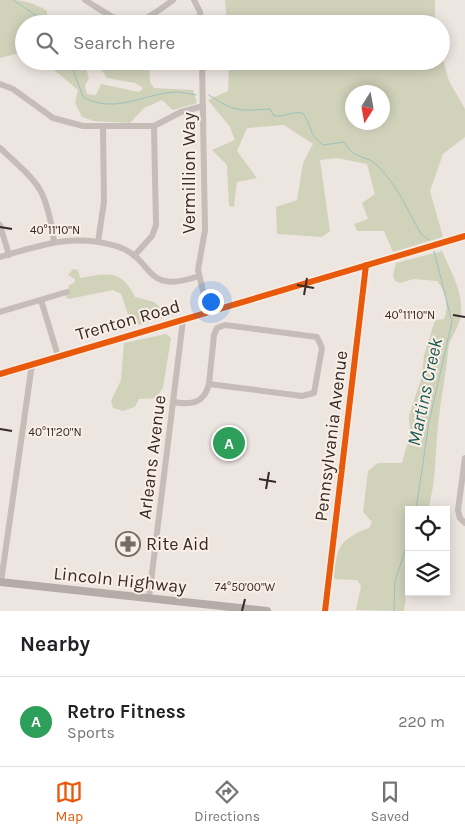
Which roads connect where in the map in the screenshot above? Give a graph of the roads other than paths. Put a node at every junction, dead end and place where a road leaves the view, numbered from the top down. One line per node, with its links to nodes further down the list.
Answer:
1 (173, 0): 5 (street)
2 (194, 0): 6 (street)
3 (90, 1): 4 (street)
4 (109, 15)
5 (154, 15)
6 (200, 15)
7 (202, 70): 9 (street, Vermillion Way)
8 (0, 84): 11 (street)
9 (203, 106): 10 (street); 21 (street, Vermillion Way)
10 (154, 126): 11 (street); 18 (street)
11 (103, 127): 16 (street)
12 (0, 148): 15 (street)
13 (0, 226): 17 (street)
14 (465, 236): 20 (main road, Trenton Road)
15 (54, 242): 16 (street); 17 (street)
16 (98, 242): 18 (street)
17 (9, 254): 19 (street)
18 (134, 256): 21 (street)
19 (0, 257)
20 (366, 266): 25 (main road, Trenton Road); 37 (street, Pennsylvania Avenue)
21 (199, 276): 25 (street, Vermillion Way)
22 (67, 292): 23 (street)
23 (41, 300): 24 (street); 27 (street)
24 (0, 312)
25 (208, 312): 26 (main road, Trenton Road)
26 (183, 320): 27 (main road, Trenton Road); 31 (street, Arleans Avenue)
27 (58, 356): 28 (main road, Trenton Road)
28 (32, 364): 29 (main road, Trenton Road); 34 (street)
29 (0, 374)
30 (209, 384): 30 (street); 31 (street)
31 (173, 402): 35 (street, Arleans Avenue)
32 (465, 458): 33 (street)
33 (463, 522)
34 (0, 582): 35 (main road, Lincoln Highway)
35 (149, 598): 36 (main road, Lincoln Highway)
36 (267, 611)
37 (325, 611)

